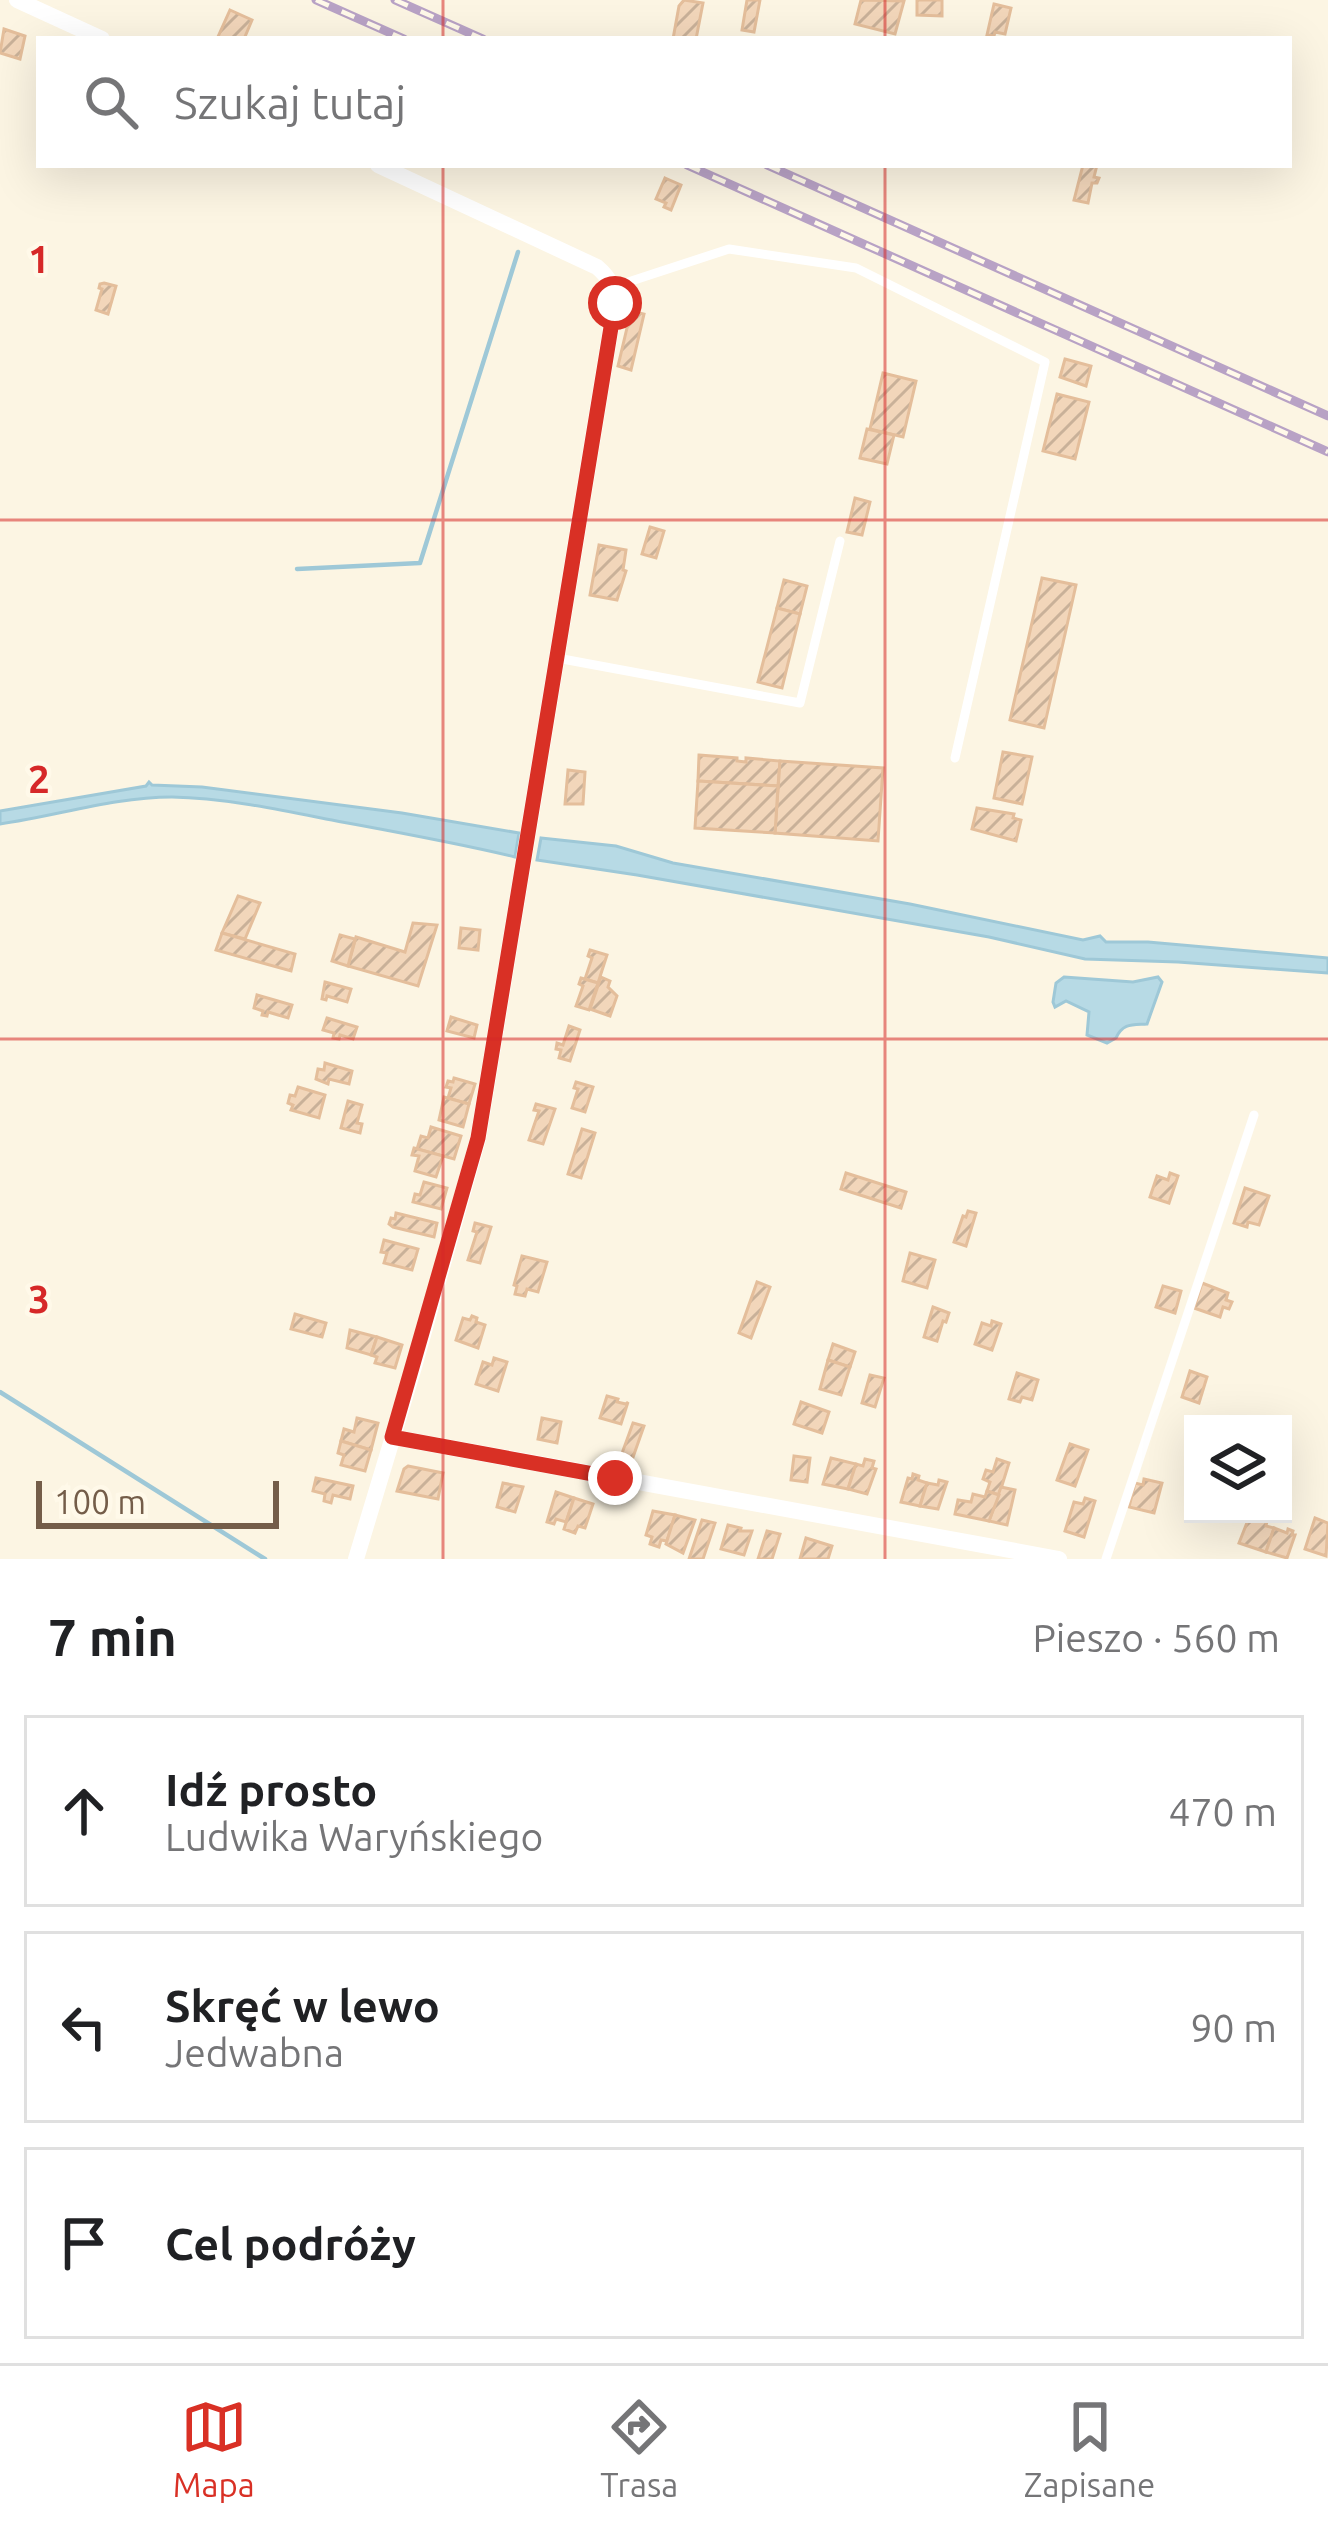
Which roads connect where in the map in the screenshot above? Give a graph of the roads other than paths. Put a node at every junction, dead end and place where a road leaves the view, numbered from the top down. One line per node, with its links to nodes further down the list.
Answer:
1 (17, 0): 2 (street)
2 (95, 36)
3 (385, 168): 4 (street)
4 (614, 287): 6 (street); 7 (lane)
5 (840, 542): 6 (lane)
6 (557, 658): 9 (street)
7 (955, 758)
8 (1254, 1114): 12 (lane)
9 (392, 1437): 10 (street); 11 (street)
10 (356, 1559)
11 (1059, 1559)
12 (1106, 1559)

